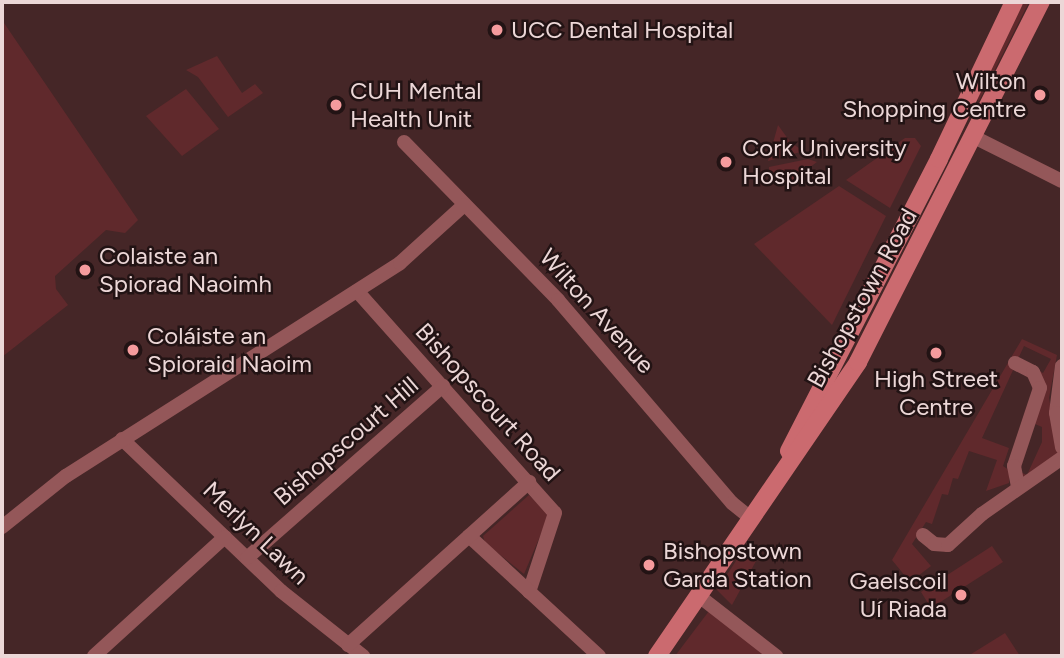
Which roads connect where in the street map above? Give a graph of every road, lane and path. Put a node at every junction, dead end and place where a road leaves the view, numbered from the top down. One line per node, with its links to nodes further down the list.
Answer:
1 (1014, 2): 16 (main road, Bishopstown Road)
2 (1041, 2): 3 (main road, Bishopstown Road)
3 (974, 137): 5 (street); 16 (main road, Bishopstown Road)
4 (404, 142): 6 (street, Wilton Avenue)
5 (1062, 181)
6 (464, 205): 7 (street); 17 (street, Wilton Avenue)
7 (357, 291): 10 (street, Bishopscourt Road); 11 (street)
8 (1015, 363): 15 (street)
9 (1062, 366): 12 (street)
10 (443, 386): 14 (street, Bishopscourt Road); 22 (street, Bishopscourt Hill)
11 (122, 439): 18 (street); 21 (street, Merlyn Lawn)
12 (1062, 447)
13 (1062, 457): 15 (street)
14 (529, 481): 20 (street); 23 (street, Bishopscourt Road)
15 (1018, 486): 19 (street)
16 (765, 494): 17 (main road, Bishopstown Road)
17 (749, 517): 24 (main road, Bishopstown Road)
18 (2, 527)
19 (923, 535)
20 (469, 536): 23 (street); 25 (street)
21 (225, 537): 22 (street, Merlyn Lawn); 26 (street)
22 (247, 558): 25 (street, Merlyn Lawn)
23 (529, 592): 28 (street)
24 (699, 596): 29 (main road, Bishopstown Road); 30 (street)
25 (348, 645): 27 (street, Merlyn Lawn)
26 (94, 656)
27 (363, 656)
28 (599, 656)
29 (657, 656)
30 (776, 656)

